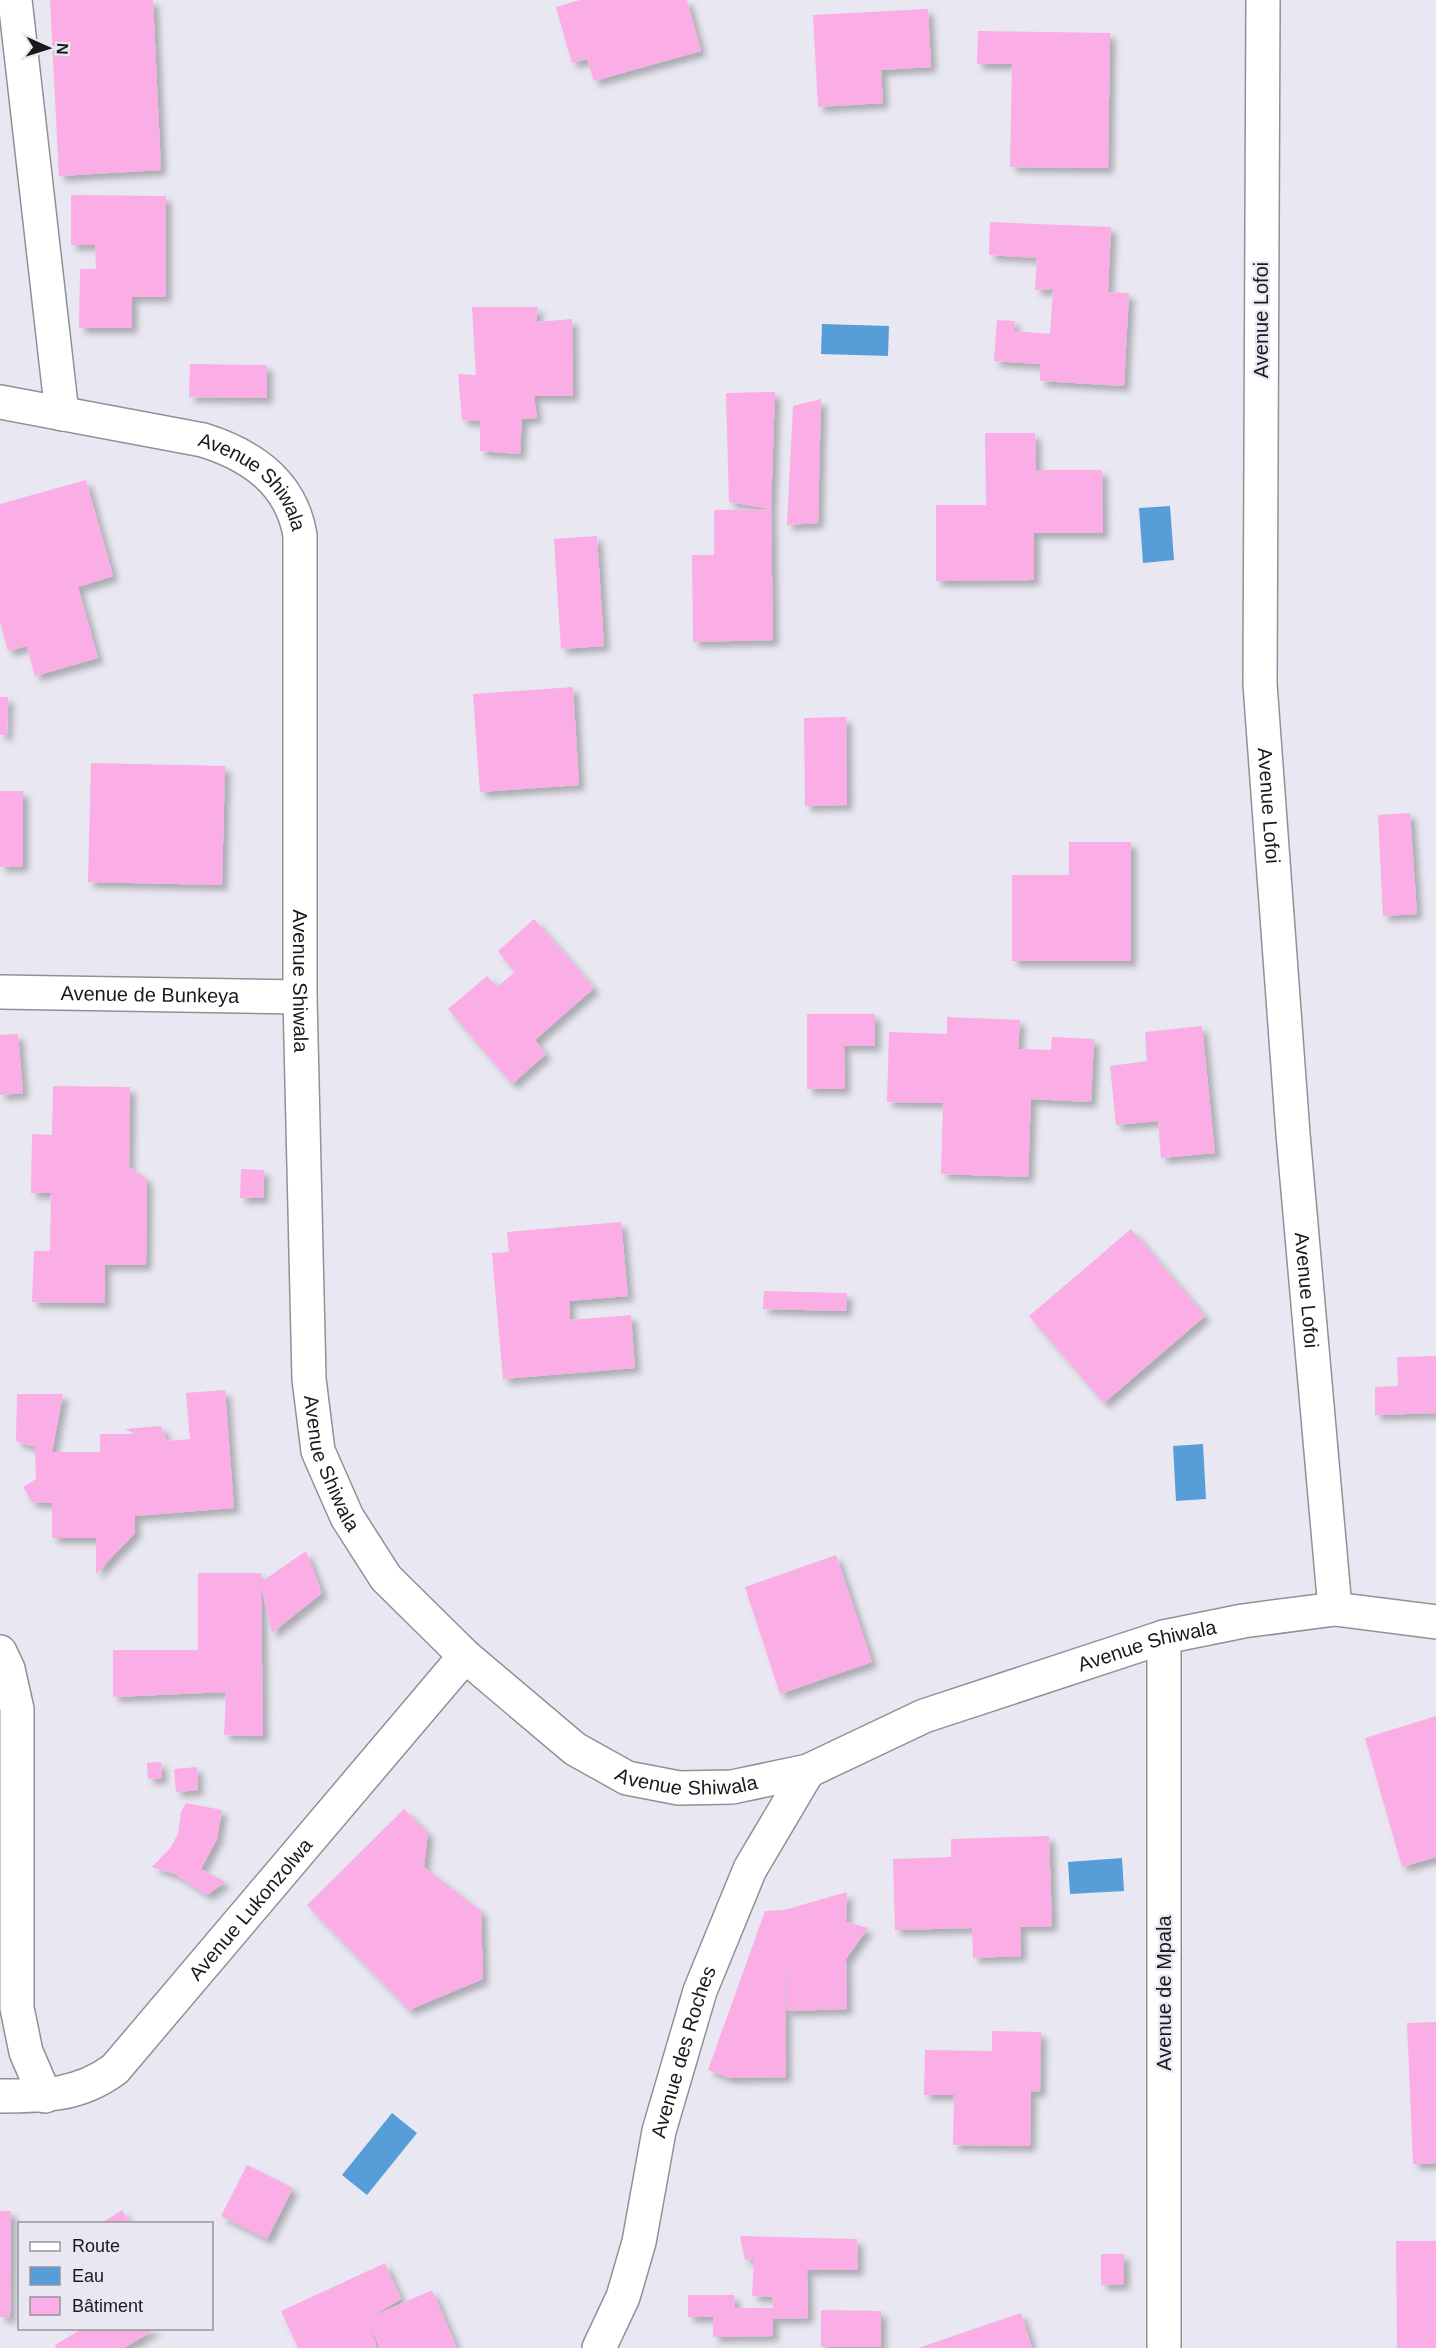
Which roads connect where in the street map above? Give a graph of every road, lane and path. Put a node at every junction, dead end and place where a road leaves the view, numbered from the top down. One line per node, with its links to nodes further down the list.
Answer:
1 (15, 0): 4 (street)
2 (1263, 0): 7 (street, Avenue Lofoi)
3 (0, 402): 4 (street, Avenue Shiwala)
4 (62, 414): 6 (street, Avenue Shiwala)
5 (0, 992): 6 (street, Avenue de Bunkeya)
6 (300, 997): 11 (street, Avenue Shiwala)
7 (1335, 1609): 8 (street, Avenue Shiwala); 9 (street, Avenue Shiwala)
8 (1436, 1622)
9 (1164, 1637): 12 (street, Avenue Shiwala); 16 (street, Avenue de Mpala)
10 (0, 1653): 14 (street)
11 (465, 1656): 12 (street, Avenue Shiwala); 14 (street, Avenue Lukonzolwa)
12 (808, 1771): 15 (street, Avenue des Roches)
13 (0, 2096): 14 (street, Avenue Lukonzolwa)
14 (45, 2096)
15 (599, 2348)
16 (1164, 2348)

